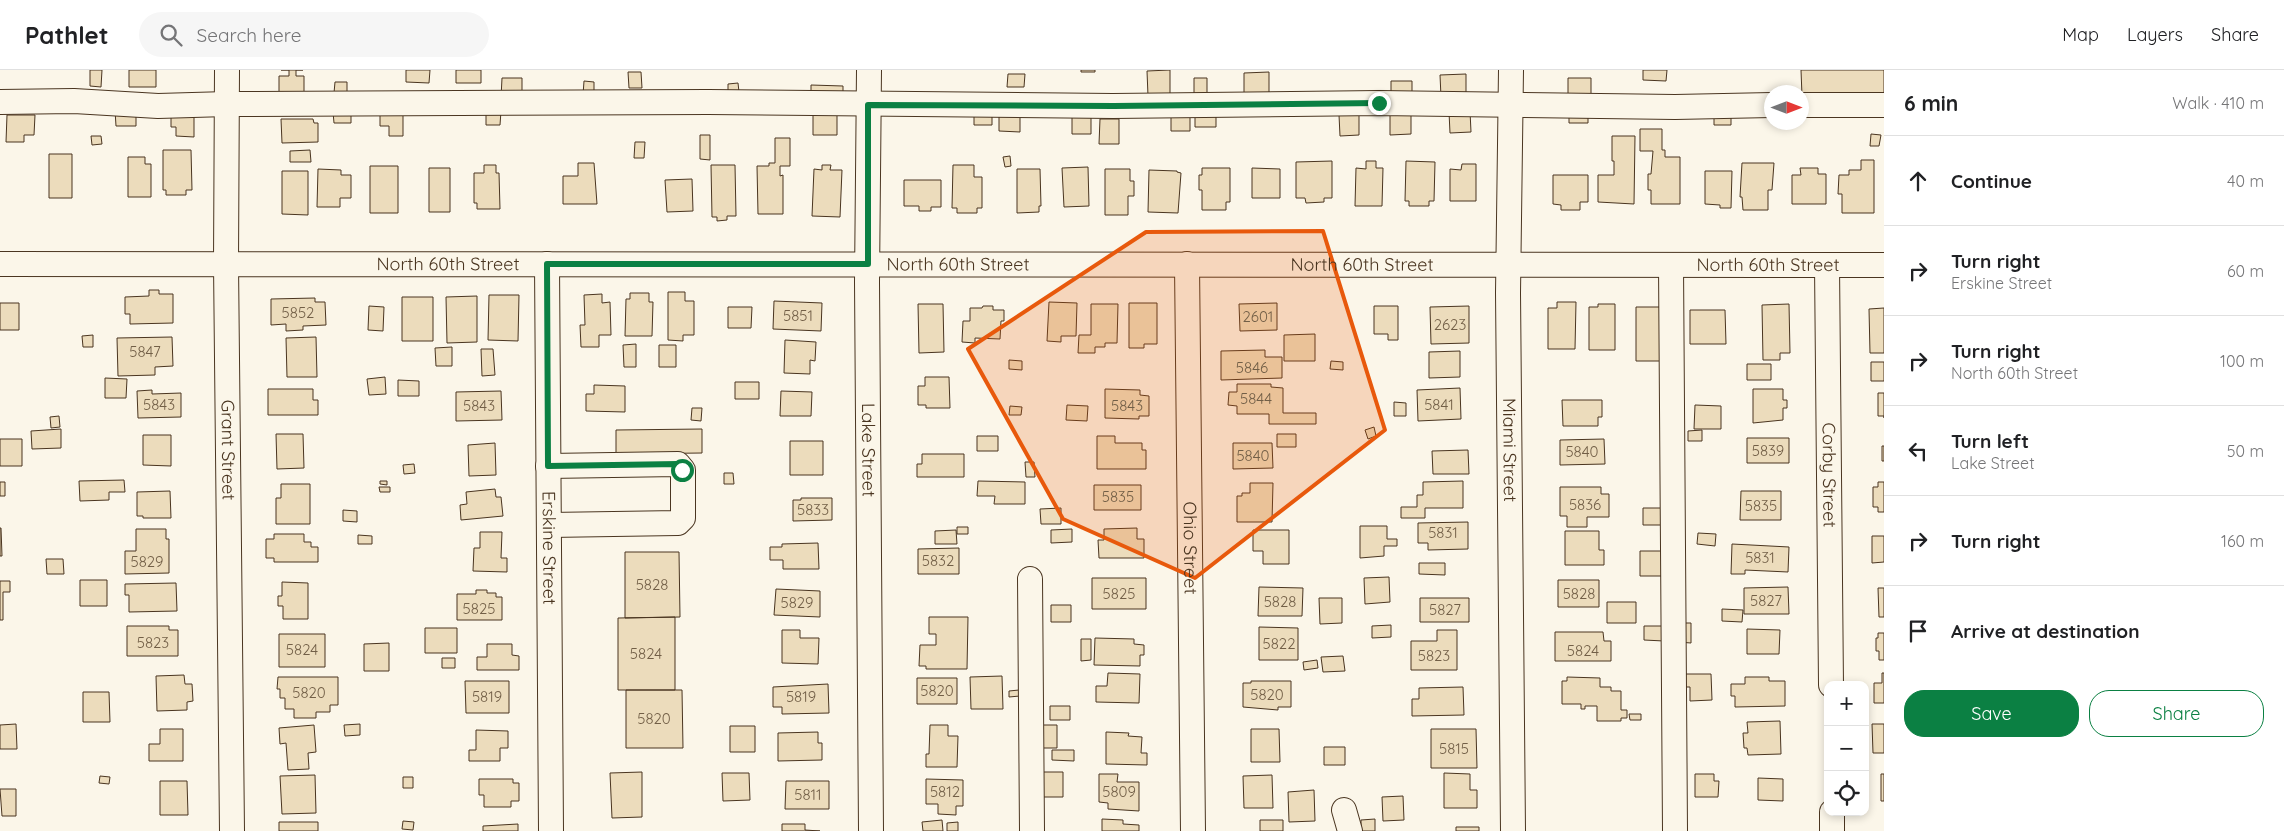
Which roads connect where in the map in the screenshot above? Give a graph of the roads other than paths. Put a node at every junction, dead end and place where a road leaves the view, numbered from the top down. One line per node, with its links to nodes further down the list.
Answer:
1 (227, 70): 5 (street, Grant Street)
2 (869, 70): 6 (street, Lake Street)
3 (1511, 70): 7 (street, Miami Street)
4 (0, 102): 5 (street)
5 (227, 104): 6 (street); 12 (street, Grant Street)
6 (868, 105): 7 (street); 14 (street, Lake Street)
7 (1511, 105): 8 (street); 16 (street, Miami Street)
8 (1764, 105)
9 (1809, 105): 10 (street)
10 (1884, 105)
11 (0, 264): 12 (street, North 60th Street)
12 (226, 264): 13 (street, North 60th Street); 25 (street, Grant Street)
13 (547, 264): 14 (street, North 60th Street); 20 (street, Erskine Street)
14 (868, 264): 15 (street, North 60th Street); 27 (street, Lake Street)
15 (1187, 264): 16 (street, North 60th Street); 29 (street, Ohio Street)
16 (1510, 265): 17 (street, North 60th Street); 30 (street, Miami Street)
17 (1671, 265): 18 (street, North 60th Street); 31 (street)
18 (1827, 265): 19 (street, North 60th Street); 23 (street, Corby Street)
19 (1884, 265)
20 (548, 466): 21 (street, Erskine Street); 21 (street)
21 (549, 525): 26 (street, Erskine Street)
22 (1030, 579): 28 (street)
23 (1831, 681)
24 (1832, 816): 32 (street)
25 (232, 831)
26 (551, 831)
27 (872, 831)
28 (1032, 831)
29 (1193, 831)
30 (1513, 831)
31 (1674, 831)
32 (1832, 831)

